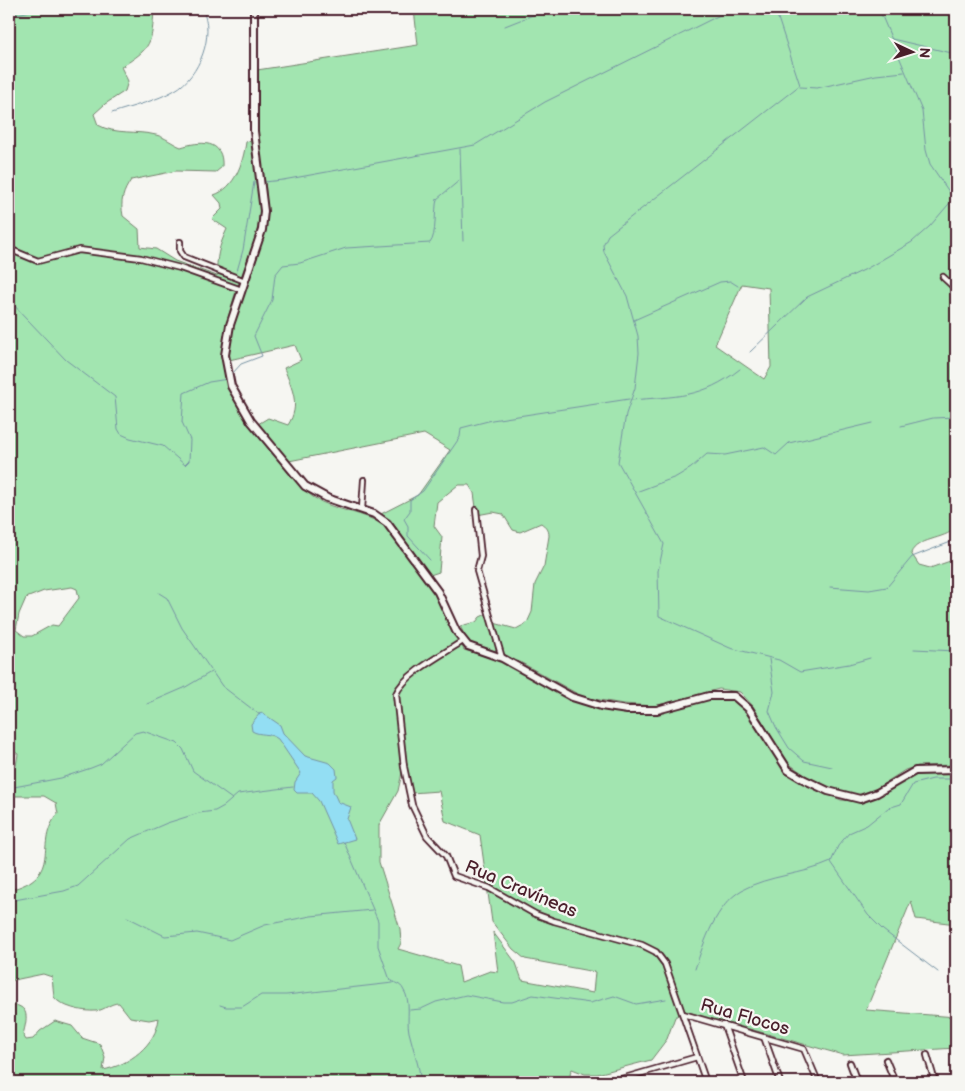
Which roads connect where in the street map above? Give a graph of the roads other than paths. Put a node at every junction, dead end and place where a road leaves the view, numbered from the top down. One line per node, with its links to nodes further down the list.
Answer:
1 (254, 9): 5 (street)
2 (180, 242): 5 (street)
3 (9, 250): 7 (street)
4 (943, 277): 6 (street)
5 (245, 280): 7 (street)
6 (956, 289)
7 (242, 290): 9 (street)
8 (364, 480): 9 (street)
9 (362, 509): 11 (street)
10 (476, 510): 12 (street)
11 (463, 642): 12 (street); 14 (street, Rua Cravíneas)
12 (502, 658): 13 (street)
13 (956, 770)
14 (683, 1014): 15 (street, Rua Flocos); 18 (street, Rua Cravíneas)
15 (724, 1025): 16 (street, Rua Flocos); 23 (street)
16 (764, 1037): 24 (street); 25 (street, Rua Flocos)
17 (927, 1055): 28 (street)
18 (697, 1057): 21 (street); 22 (street, Rua Cravíneas)
19 (886, 1060): 27 (street)
20 (850, 1063): 26 (street)
21 (612, 1082)
22 (706, 1082)
23 (744, 1082)
24 (780, 1082)
25 (818, 1082)
26 (857, 1082)
27 (895, 1082)
28 (935, 1082)

